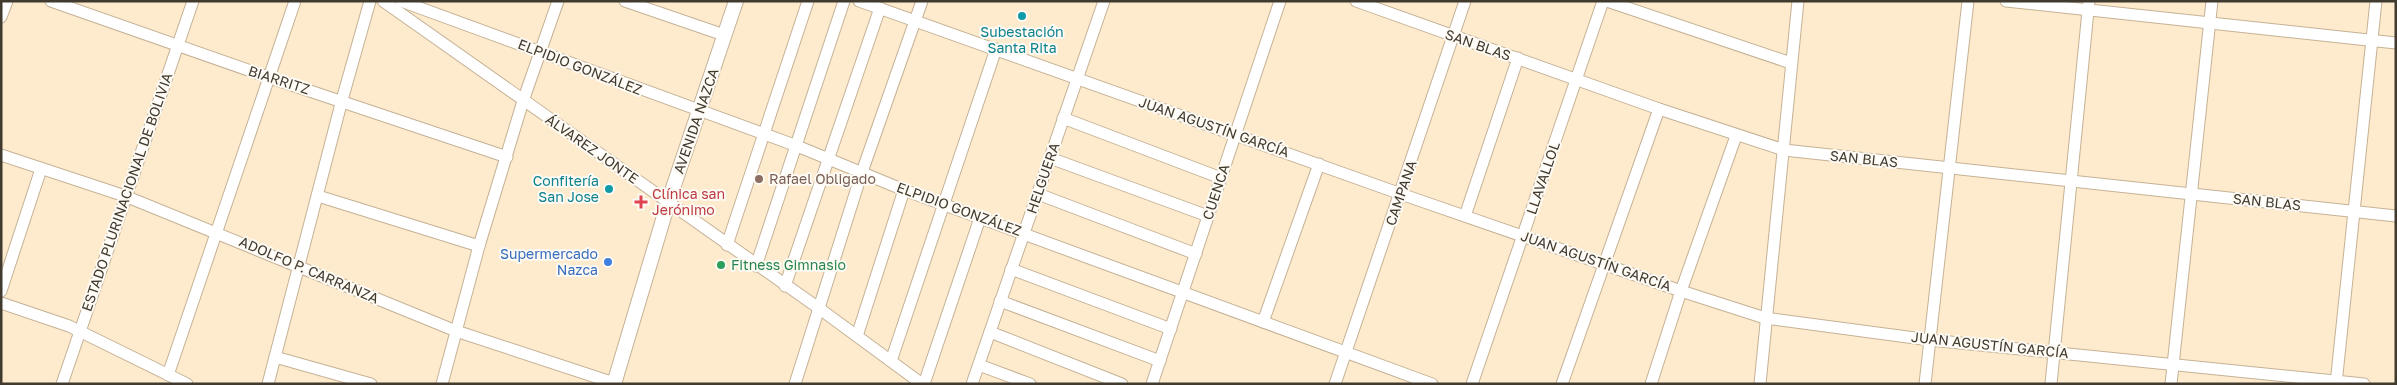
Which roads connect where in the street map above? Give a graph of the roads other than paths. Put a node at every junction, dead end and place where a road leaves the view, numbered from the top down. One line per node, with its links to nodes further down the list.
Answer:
1 (7, 1): 28 (street)
2 (51, 1): 35 (street, BIARRITZ)
3 (192, 1): 35 (street, ESTADO PLURINACIONAL DE BOLIVIA)
4 (296, 1): 40 (street)
5 (370, 1): 43 (street)
6 (383, 1): 44 (street, ÁLVAREZ JONTE)
7 (401, 1): 37 (street, ELPIDIO GONZÁLEZ)
8 (558, 1): 37 (street)
9 (625, 1): 31 (street)
10 (736, 1): 31 (main road, AVENIDA NAZCA)
11 (808, 1): 48 (street)
12 (844, 1): 51 (street)
13 (859, 1): 27 (street, JUAN AGUSTÍN GARCÍA)
14 (922, 1): 29 (street)
15 (1104, 1): 41 (street, HELGUERA)
16 (1280, 1): 49 (street, CUENCA)
17 (1356, 1): 32 (street, SAN BLAS)
18 (1465, 1): 32 (street, CAMPANA)
19 (1603, 1): 42 (street, LLAVALLOL)
20 (1607, 1): 39 (street)
21 (1798, 1): 39 (street)
22 (1968, 1): 59 (street)
23 (2006, 1): 26 (street)
24 (2212, 1): 30 (street)
25 (2376, 1): 33 (street)
26 (2089, 5): 30 (street); 62 (street)
27 (880, 8): 29 (street, JUAN AGUSTÍN GARCÍA); 56 (street)
28 (1, 17)
29 (915, 21): 36 (street, JUAN AGUSTÍN GARCÍA); 60 (street)
30 (2210, 23): 33 (street); 64 (street)
31 (724, 35): 46 (main road, AVENIDA NAZCA)
32 (1453, 36): 38 (street, SAN BLAS); 66 (street, CAMPANA)
33 (2372, 40): 34 (street); 71 (street)
34 (2396, 43)
35 (178, 45): 40 (street, BIARRITZ); 67 (street, ESTADO PLURINACIONAL DE BOLIVIA)
36 (996, 49): 41 (street, JUAN AGUSTÍN GARCÍA); 70 (street)
37 (540, 52): 44 (street); 46 (street, ELPIDIO GONZÁLEZ)
38 (1518, 58): 42 (street, SAN BLAS); 73 (street)
39 (1791, 63): 52 (street)
40 (268, 77): 43 (street, BIARRITZ); 76 (street)
41 (1076, 79): 47 (street, HELGUERA); 49 (street, JUAN AGUSTÍN GARCÍA)
42 (1577, 79): 45 (street, SAN BLAS); 78 (street, LLAVALLOL)
43 (342, 100): 54 (street, BIARRITZ); 68 (street)
44 (523, 101): 54 (street); 69 (street, ÁLVAREZ JONTE)
45 (1659, 109): 50 (street, SAN BLAS); 82 (street)
46 (699, 112): 48 (street, ELPIDIO GONZÁLEZ); 69 (main road, AVENIDA NAZCA)
47 (1063, 118): 55 (street, HELGUERA); 61 (street)
48 (764, 134): 51 (street, ELPIDIO GONZÁLEZ); 79 (street)
49 (1235, 136): 57 (street, JUAN AGUSTÍN GARCÍA); 61 (street, CUENCA)
50 (1736, 136): 52 (street, SAN BLAS); 89 (street)
51 (797, 146): 56 (street, ELPIDIO GONZÁLEZ); 83 (street)
52 (1784, 150): 59 (street, SAN BLAS); 93 (street)
53 (1, 155): 58 (street, ADOLFO P. CARRANZA)
54 (507, 157): 80 (street)
55 (1050, 158): 65 (street, HELGUERA); 72 (street)
56 (829, 159): 60 (street, ELPIDIO GONZÁLEZ); 86 (street)
57 (1319, 164): 66 (street, JUAN AGUSTÍN GARCÍA); 94 (street)
58 (41, 169): 67 (street, ADOLFO P. CARRANZA); 87 (street)
59 (1949, 169): 62 (street, SAN BLAS); 100 (street)
60 (862, 172): 63 (street, ELPIDIO GONZÁLEZ); 92 (street)
61 (1221, 178): 72 (street, CUENCA)
62 (2071, 181): 64 (street, SAN BLAS); 101 (street)
63 (904, 190): 70 (street, ELPIDIO GONZÁLEZ); 99 (street)
64 (2192, 193): 71 (street, SAN BLAS); 106 (street)
65 (1038, 194): 77 (street, HELGUERA); 81 (street)
66 (1401, 194): 73 (street, JUAN AGUSTÍN GARCÍA); 102 (street, CAMPANA)
67 (125, 196): 76 (street, ADOLFO P. CARRANZA); 96 (street, ESTADO PLURINACIONAL DE BOLIVIA)
68 (318, 196): 80 (street); 84 (street)
69 (668, 204): 79 (street, ÁLVAREZ JONTE); 110 (main road, AVENIDA NAZCA)
70 (945, 204): 75 (street, ELPIDIO GONZÁLEZ); 104 (street)
71 (2355, 212): 74 (street, SAN BLAS); 109 (street)
72 (1208, 216): 81 (street, CUENCA)
73 (1465, 216): 78 (street, JUAN AGUSTÍN GARCÍA)
74 (2396, 216)
75 (980, 218): 77 (street, ELPIDIO GONZÁLEZ); 117 (street)
76 (217, 232): 84 (street, ADOLFO P. CARRANZA); 108 (street)
77 (1024, 232): 85 (street, HELGUERA); 88 (street, ELPIDIO GONZÁLEZ)
78 (1524, 236): 82 (street, JUAN AGUSTÍN GARCÍA); 124 (street, LLAVALLOL)
79 (727, 245): 83 (street, ÁLVAREZ JONTE)
80 (479, 246): 97 (street)
81 (1196, 254): 88 (street, CUENCA)
82 (1603, 264): 89 (street, JUAN AGUSTÍN GARCÍA); 125 (street)
83 (756, 266): 86 (street, ÁLVAREZ JONTE)
84 (299, 268): 97 (street, ADOLFO P. CARRANZA); 103 (street)
85 (1011, 269): 90 (street, HELGUERA); 95 (street)
86 (785, 286): 92 (street, ÁLVAREZ JONTE)
87 (1, 291)
88 (1184, 292): 94 (street, ELPIDIO GONZÁLEZ); 95 (street, CUENCA)
89 (1681, 292): 93 (street, JUAN AGUSTÍN GARCÍA); 126 (street)
90 (1000, 301): 98 (street, HELGUERA); 105 (street)
91 (1, 303): 96 (street)
92 (820, 309): 99 (street, ÁLVAREZ JONTE); 116 (street)
93 (1765, 318): 100 (street, JUAN AGUSTÍN GARCÍA); 127 (street)
94 (1264, 322): 102 (street, ELPIDIO GONZÁLEZ)
95 (1171, 329): 105 (street, CUENCA)
96 (80, 331): 108 (street); 111 (street, ESTADO PLURINACIONAL DE BOLIVIA)
97 (456, 331): 110 (street, ADOLFO P. CARRANZA); 115 (street)
98 (990, 332): 107 (street, HELGUERA); 120 (street)
99 (857, 336): 104 (street, ÁLVAREZ JONTE)
100 (1930, 340): 101 (street, JUAN AGUSTÍN GARCÍA); 128 (street)
101 (2055, 351): 106 (street, JUAN AGUSTÍN GARCÍA); 129 (street)
102 (1346, 352): 122 (street, CAMPANA); 123 (street, ELPIDIO GONZÁLEZ)
103 (275, 357): 113 (street); 114 (street)
104 (891, 361): 117 (street, ÁLVAREZ JONTE)
105 (1160, 361): 121 (street, CUENCA)
106 (2174, 364): 109 (street, JUAN AGUSTÍN GARCÍA); 130 (street)
107 (979, 365): 118 (street, HELGUERA); 119 (street)
108 (168, 375): 112 (street)
109 (2336, 382): 131 (street, JUAN AGUSTÍN GARCÍA)
110 (615, 383)
111 (62, 384)
112 (187, 384)
113 (268, 384)
114 (371, 384)
115 (442, 384)
116 (795, 384)
117 (923, 384)
118 (972, 384)
119 (1030, 384)
120 (1122, 384)
121 (1152, 384)
122 (1335, 384)
123 (1432, 384)
124 (1472, 384)
125 (1562, 384)
126 (1652, 384)
127 (1760, 384)
128 (1925, 384)
129 (2051, 384)
130 (2172, 384)
131 (2364, 384)

